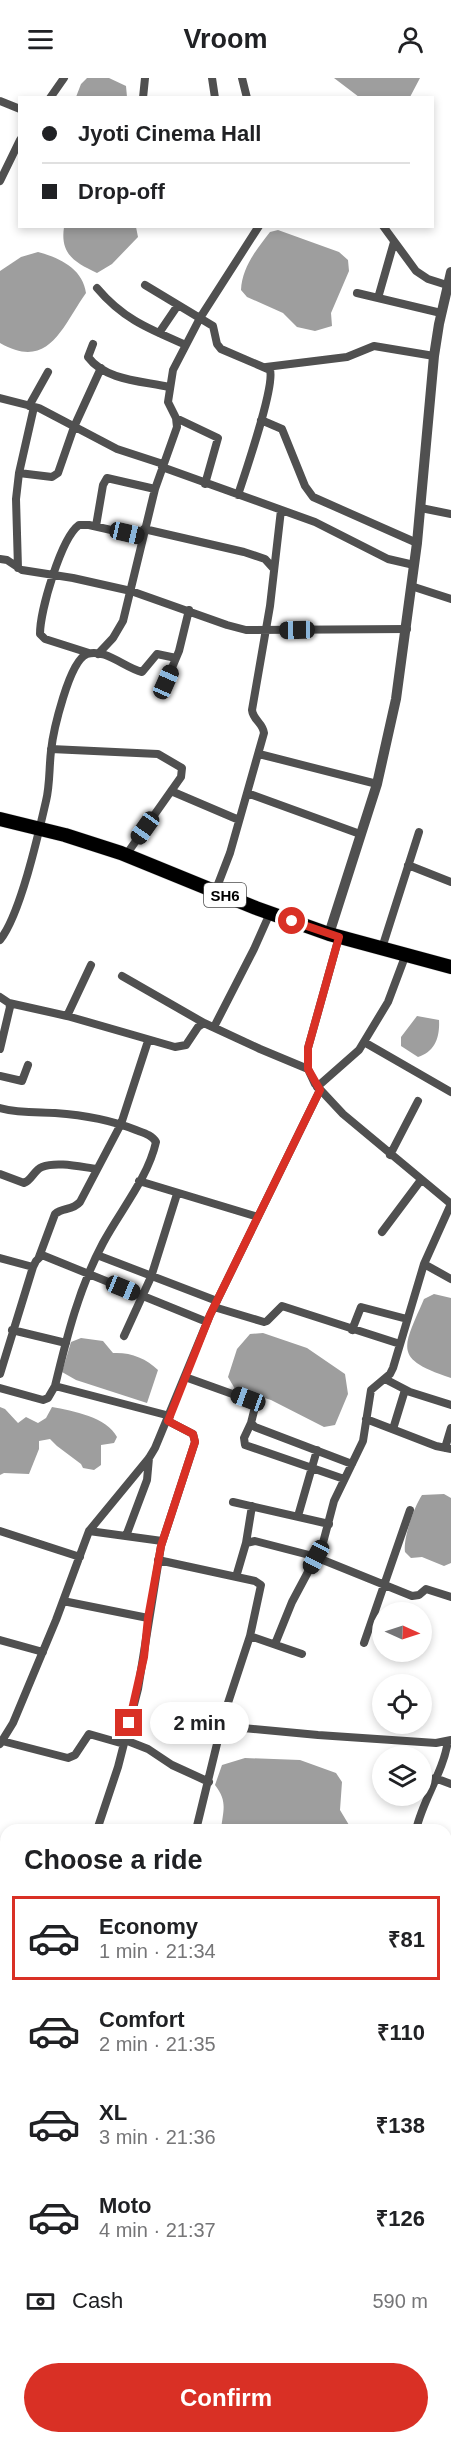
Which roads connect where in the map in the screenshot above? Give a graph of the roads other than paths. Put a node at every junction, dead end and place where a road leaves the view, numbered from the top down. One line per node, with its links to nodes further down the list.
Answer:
1 (64, 78): 5 (street)
2 (145, 78): 6 (street)
3 (212, 78): 7 (street)
4 (242, 78): 8 (street)
5 (51, 96)
6 (143, 96)
7 (215, 96)
8 (246, 96)
9 (0, 101): 10 (street)
10 (18, 108)
11 (18, 144): 12 (street)
12 (0, 181)
13 (258, 228): 24 (street)
14 (384, 228): 15 (street)
15 (394, 242): 18 (street); 21 (street)
16 (451, 272): 18 (street)
17 (145, 285): 22 (street)
18 (447, 285): 23 (street)
19 (97, 288): 25 (street)
20 (357, 293): 21 (street)
21 (378, 298): 23 (street)
22 (178, 305): 24 (street); 25 (street)
23 (441, 313): 28 (street)
24 (200, 318): 27 (street); 29 (street)
25 (159, 333): 27 (street)
26 (93, 344): 30 (street)
27 (186, 345): 32 (street)
28 (434, 356): 29 (street); 43 (street)
29 (266, 367): 36 (street)
30 (101, 368): 32 (street); 37 (street)
31 (48, 372): 34 (street)
32 (169, 387): 35 (street)
33 (0, 398): 34 (street)
34 (31, 406): 37 (street); 39 (street)
35 (176, 418): 38 (street); 40 (street)
36 (261, 420): 42 (street); 48 (street)
37 (74, 427): 38 (street); 39 (street)
38 (163, 466): 40 (street); 41 (street)
39 (19, 472): 51 (street)
40 (205, 483): 42 (street)
41 (155, 489): 46 (street); 47 (street)
42 (238, 495): 44 (street)
43 (421, 508): 45 (street); 48 (street)
44 (281, 510): 50 (street); 52 (street)
45 (451, 513)
46 (96, 526): 47 (street); 53 (street)
47 (143, 533): 52 (street); 55 (street)
48 (417, 543): 50 (street)
49 (0, 559): 51 (street)
50 (414, 565): 54 (street)
51 (18, 568): 53 (street)
52 (274, 569): 59 (street)
53 (53, 574): 55 (street); 60 (street)
54 (411, 586): 56 (street); 58 (street)
55 (132, 591): 57 (street); 60 (street)
56 (451, 599)
57 (189, 610): 59 (street); 61 (street)
58 (407, 629): 59 (street); 65 (street)
59 (266, 631): 64 (street)
60 (94, 654): 61 (street); 63 (street)
61 (176, 658): 62 (street)
62 (166, 682)
63 (51, 748): 66 (street); 70 (street)
64 (258, 754): 65 (street); 67 (street)
65 (377, 784): 72 (street)
66 (171, 791): 69 (street); 73 (street)
67 (247, 793): 69 (street); 72 (street)
68 (0, 819): 70 (main road, SH6)
69 (239, 820): 76 (street)
70 (39, 828): 73 (main road, SH6); 79 (street)
71 (419, 832): 74 (street)
72 (360, 834): 78 (street)
73 (126, 855): 76 (main road, SH6)
74 (408, 865): 75 (street); 80 (street)
75 (451, 882)
76 (215, 892): 77 (main road, SH6)
77 (270, 913): 78 (main road, SH6); 89 (street)
78 (334, 935): 80 (main road, SH6); 94 (street)
79 (0, 940)
80 (382, 948): 81 (main road, SH6)
81 (406, 954): 83 (main road, SH6); 91 (street)
82 (90, 965): 87 (street)
83 (451, 967)
84 (122, 976): 88 (street)
85 (0, 997): 86 (street)
86 (9, 1003): 87 (street); 92 (street)
87 (67, 1016): 90 (street)
88 (204, 1023): 89 (street); 90 (street)
89 (214, 1027): 94 (street)
90 (148, 1041): 100 (street)
91 (364, 1042): 96 (street); 97 (street)
92 (0, 1049)
93 (28, 1065): 95 (street)
94 (308, 1069): 96 (street)
95 (0, 1076)
96 (318, 1088): 101 (street); 108 (street)
97 (451, 1092)
98 (418, 1101): 101 (street)
99 (0, 1108): 100 (street)
100 (121, 1124): 102 (street); 104 (street)
101 (390, 1155): 105 (street)
102 (97, 1169): 103 (street); 111 (street)
103 (0, 1174)
104 (139, 1180): 106 (street); 110 (street)
105 (421, 1180): 107 (street); 109 (street)
106 (177, 1194): 108 (street); 116 (street)
107 (451, 1204): 113 (street)
108 (258, 1217): 119 (street)
109 (382, 1232)
110 (97, 1255): 115 (street); 116 (street)
111 (39, 1257): 114 (street); 115 (street)
112 (0, 1258): 114 (street)
113 (424, 1264): 117 (street); 120 (street)
114 (33, 1267): 122 (street)
115 (88, 1274): 118 (street); 125 (street)
116 (151, 1277): 118 (street); 119 (street)
117 (451, 1279)
118 (142, 1296): 121 (street); 124 (street)
119 (215, 1304): 121 (street); 123 (street)
120 (407, 1319): 123 (street); 126 (street)
121 (207, 1322): 128 (street)
122 (12, 1330): 125 (street); 127 (street)
123 (352, 1330): 126 (street)
124 (124, 1336)
125 (66, 1343): 130 (street)
126 (400, 1344): 129 (street)
127 (0, 1374)
128 (186, 1377): 134 (street); 136 (street)
129 (385, 1379): 132 (street); 135 (street)
130 (55, 1386): 131 (street); 134 (street)
131 (0, 1388)
132 (405, 1390): 133 (street); 138 (street)
133 (451, 1405)
134 (169, 1418): 141 (street); 153 (street)
135 (366, 1419): 138 (street); 142 (street)
136 (251, 1423): 140 (street); 143 (street)
137 (451, 1428): 139 (street)
138 (393, 1429): 139 (street)
139 (448, 1448)
140 (317, 1450): 142 (street); 143 (street)
141 (149, 1458): 151 (street); 152 (street)
142 (352, 1464): 144 (street)
143 (312, 1468): 144 (street); 148 (street)
144 (344, 1479): 149 (street)
145 (233, 1502): 146 (street)
146 (252, 1506): 148 (street); 154 (street)
147 (410, 1509): 159 (street)
148 (298, 1516): 149 (street)
149 (329, 1524): 156 (street)
150 (0, 1531): 155 (street)
151 (89, 1531): 152 (street); 155 (street)
152 (126, 1536): 153 (street)
153 (162, 1541): 157 (street)
154 (246, 1543): 156 (street); 158 (street)
155 (80, 1557): 161 (street)
156 (318, 1558): 159 (street); 166 (street)
157 (158, 1560): 158 (street); 162 (street)
158 (236, 1577): 163 (street)
159 (384, 1585): 160 (street); 165 (street)
160 (451, 1598)
161 (63, 1601): 162 (street); 167 (street)
162 (148, 1618): 172 (street)
163 (250, 1636): 166 (street); 169 (street)
164 (0, 1640): 167 (street)
165 (364, 1643)
166 (275, 1644): 168 (street)
167 (43, 1652): 171 (street)
168 (303, 1654)
169 (222, 1726): 170 (street); 174 (street)
170 (450, 1741): 173 (street)
171 (1, 1742): 172 (street)
172 (124, 1742): 174 (street); 176 (street)
173 (435, 1778): 175 (street); 178 (street)
174 (209, 1782): 177 (street)
175 (451, 1784)
176 (100, 1824)
177 (198, 1824)
178 (418, 1824)

